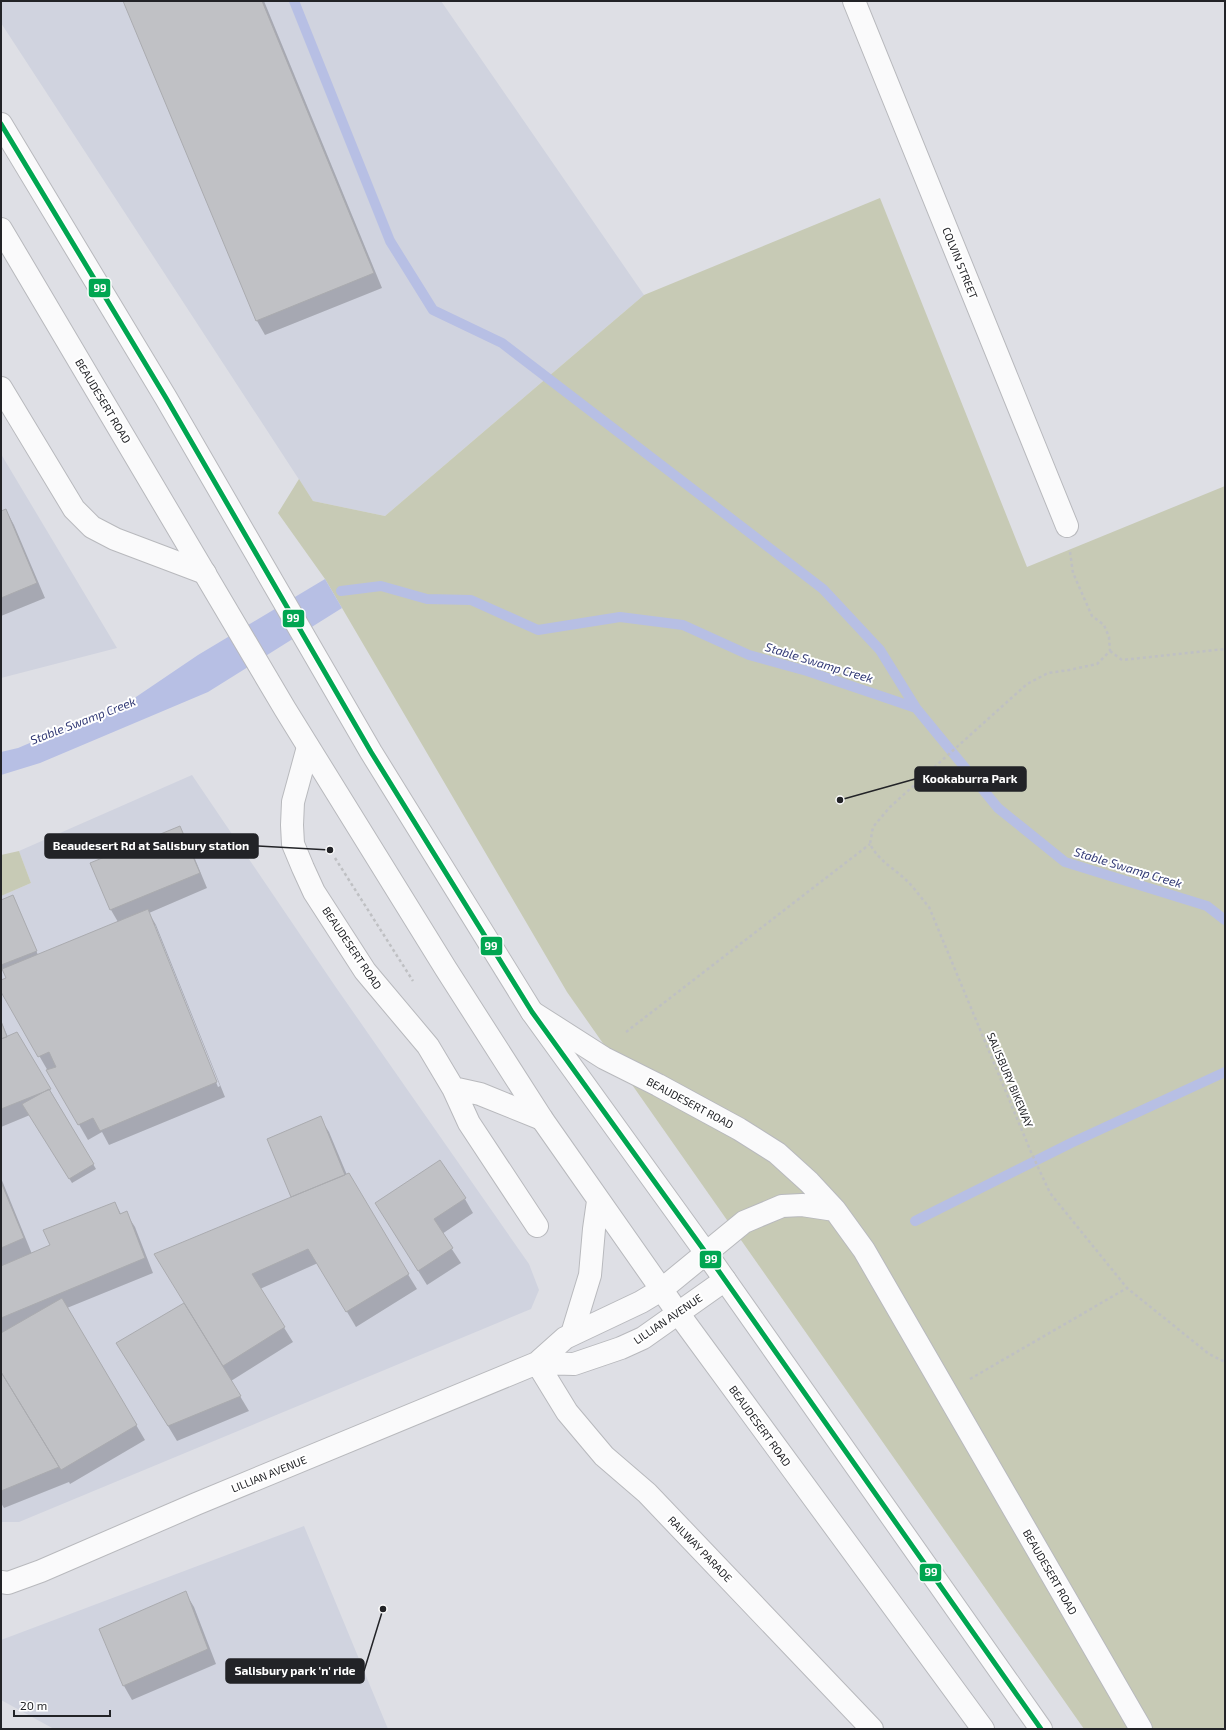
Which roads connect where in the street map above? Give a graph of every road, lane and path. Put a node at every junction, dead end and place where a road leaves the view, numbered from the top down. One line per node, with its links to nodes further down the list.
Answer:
1 (854, 1): 5 (main road, COLVIN STREET)
2 (1, 124): 11 (main road, BEAUDESERT ROAD)
3 (1, 229): 6 (main road, BEAUDESERT ROAD)
4 (1, 388): 6 (main road)
5 (1067, 526): 8 (path)
6 (207, 575): 9 (main road, BEAUDESERT ROAD)
7 (1225, 649): 8 (path)
8 (1110, 651): 10 (path)
9 (308, 747): 13 (main road, BEAUDESERT ROAD); 14 (main road, BEAUDESERT ROAD)
10 (870, 844): 12 (path); 20 (path, SALISBURY BIKEWAY)
11 (532, 1012): 16 (main road, BEAUDESERT ROAD); 18 (main road, BEAUDESERT ROAD)
12 (626, 1032)
13 (453, 1088): 14 (main road); 17 (main road, BEAUDESERT ROAD)
14 (542, 1119): 15 (main road, BEAUDESERT ROAD)
15 (598, 1201): 21 (main road, BEAUDESERT ROAD); 23 (main road)
16 (835, 1210): 18 (main road); 26 (main road, BEAUDESERT ROAD)
17 (537, 1226)
18 (706, 1253): 19 (main road, BEAUDESERT ROAD); 21 (main road, LILLIAN AVENUE)
19 (725, 1280): 22 (main road, LILLIAN AVENUE); 30 (main road, BEAUDESERT ROAD)
20 (1127, 1288): 24 (path, SALISBURY BIKEWAY); 26 (path)
21 (661, 1290): 22 (main road, BEAUDESERT ROAD); 23 (main road, LILLIAN AVENUE)
22 (678, 1313): 25 (main road, LILLIAN AVENUE); 29 (main road, BEAUDESERT ROAD)
23 (572, 1334): 25 (main road, LILLIAN AVENUE)
24 (1225, 1362)
25 (538, 1363): 27 (main road, LILLIAN AVENUE); 28 (main road, RAILWAY PARADE)
26 (946, 1392): 31 (main road, BEAUDESERT ROAD)
27 (1, 1582)
28 (872, 1729)
29 (983, 1729)
30 (1041, 1729)
31 (1141, 1729)

